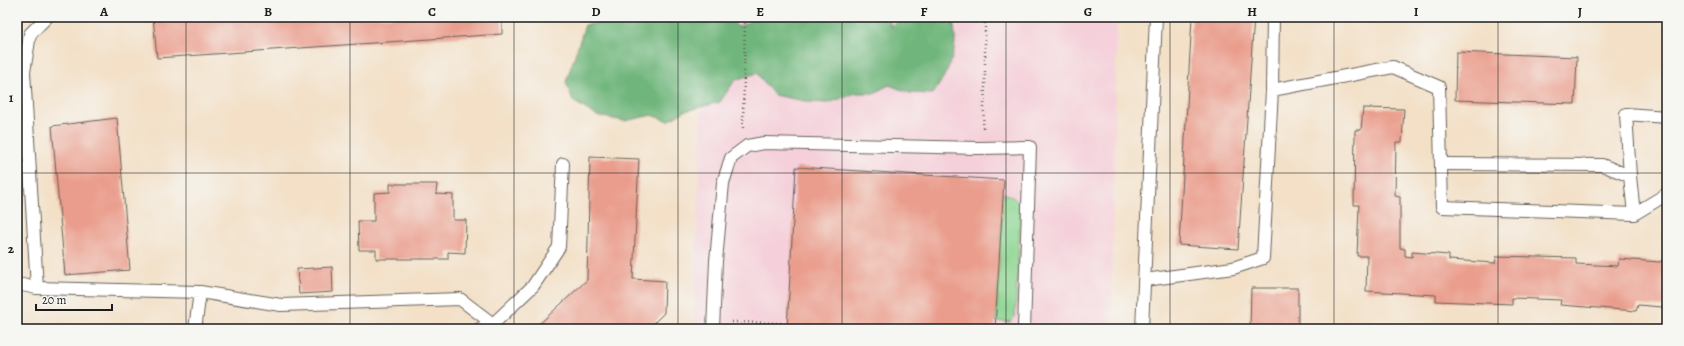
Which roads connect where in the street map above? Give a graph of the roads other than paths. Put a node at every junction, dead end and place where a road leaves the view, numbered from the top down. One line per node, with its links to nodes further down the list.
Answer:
1 (47, 17): 4 (lane)
2 (1156, 17): 12 (lane)
3 (1272, 17): 5 (lane)
4 (20, 72): 14 (lane)
5 (1272, 90): 8 (lane); 12 (lane)
6 (1667, 117): 9 (lane)
7 (563, 164): 16 (lane)
8 (1442, 164): 9 (lane); 11 (lane)
9 (1630, 176): 11 (lane)
10 (1667, 194): 11 (lane)
11 (1634, 214)
12 (1146, 280): 21 (lane)
13 (17, 284): 14 (lane)
14 (37, 288): 15 (lane)
15 (200, 292): 16 (lane); 18 (lane)
16 (493, 324): 19 (lane)
17 (714, 325): 20 (lane)
18 (195, 329)
19 (479, 329)
20 (1024, 329)
21 (1142, 329)

